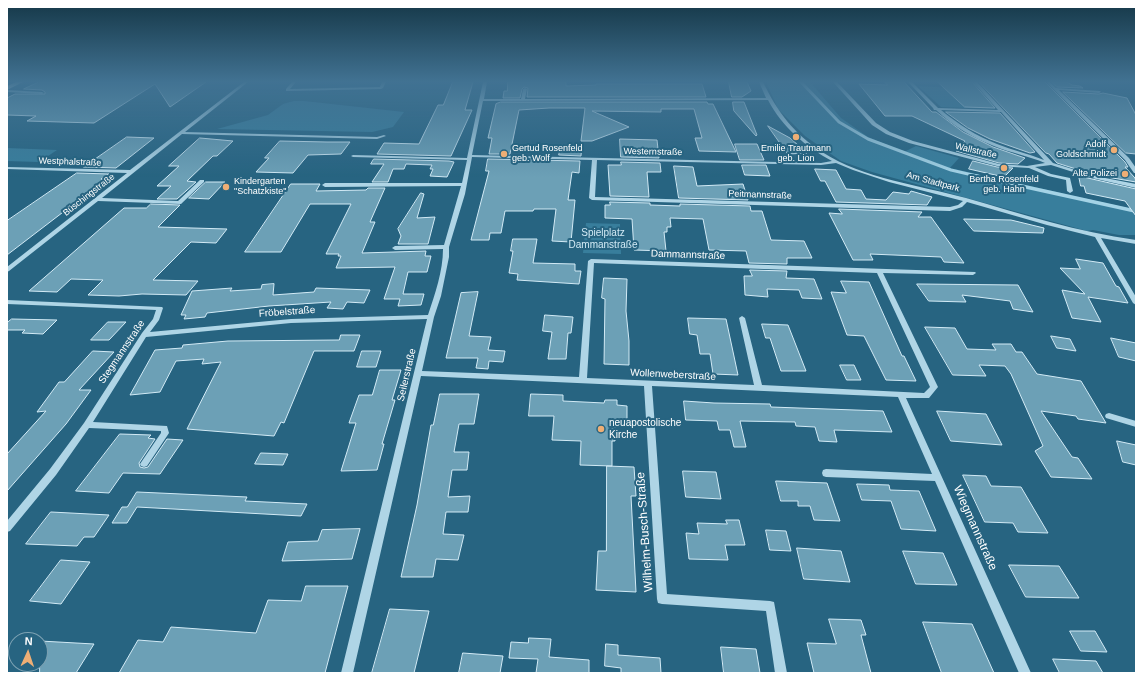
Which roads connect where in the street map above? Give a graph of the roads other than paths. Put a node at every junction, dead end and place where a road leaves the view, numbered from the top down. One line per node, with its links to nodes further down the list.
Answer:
1 (206, 114): 8 (street, Büschingstraße)
2 (479, 114): 11 (street, Seilerstraße)
3 (779, 114): 15 (street, Am Stadtpark)
4 (863, 114): 17 (street, Wallstraße)
5 (941, 114): 16 (street)
6 (1005, 114): 16 (street)
7 (1081, 114): 13 (street)
8 (181, 133): 9 (street); 20 (street, Büschingstraße)
9 (384, 136)
10 (353, 156): 11 (street, Westernstraße)
11 (469, 157): 12 (street, Westernstraße); 22 (street, Seilerstraße)
12 (595, 158): 15 (street, Westernstraße); 27 (street, Peitmannstraße)
13 (1127, 159): 14 (street); 19 (street)
14 (1136, 159)
15 (836, 162): 27 (street, Am Stadtpark)
16 (1051, 164): 17 (street, Wallstraße); 24 (street, Wallstraße)
17 (1030, 167): 25 (street)
18 (7, 168): 20 (street, Westphalstraße)
19 (1135, 170)
20 (132, 172): 26 (street, Büschingstraße)
21 (202, 181): 26 (street)
22 (464, 184): 23 (street); 30 (street, Seilerstraße)
23 (325, 185)
24 (1136, 186)
25 (1070, 191)
26 (96, 199): 32 (street, Büschingstraße)
27 (966, 200): 28 (street, Am Stadtpark)
28 (1097, 236): 29 (street, Am Stadtpark); 36 (street)
29 (1136, 242)
30 (446, 247): 31 (street); 37 (street, Seilerstraße)
31 (395, 248)
32 (7, 270)
33 (879, 271): 34 (street, Dammannstraße); 41 (street, Dammannstraße); 44 (street, Wollenweberstraße)
34 (973, 273)
35 (7, 302): 39 (street, Stegmannstraße)
36 (1136, 303)
37 (431, 317): 39 (street, Fröbelstraße); 40 (street, Seilerstraße)
38 (742, 318): 43 (street)
39 (144, 334): 47 (street, Stegmannstraße)
40 (418, 373): 41 (street, Wollenweberstraße); 52 (street, Seilerstraße)
41 (583, 381): 42 (street, Wollenweberstraße)
42 (648, 384): 43 (street, Wollenweberstraße); 53 (street, Wilhelm-Busch-Straße)
43 (759, 389): 44 (street, Wollenweberstraße)
44 (900, 394): 50 (street, Wiegmannstraße)
45 (1109, 416): 46 (street)
46 (1136, 424)
47 (87, 425): 48 (street); 51 (street, Stegmannstraße)
48 (144, 464)
49 (826, 473): 50 (street)
50 (938, 478): 54 (street, Wiegmannstraße)
51 (7, 528)
52 (347, 673)
53 (781, 673)
54 (1025, 673)

